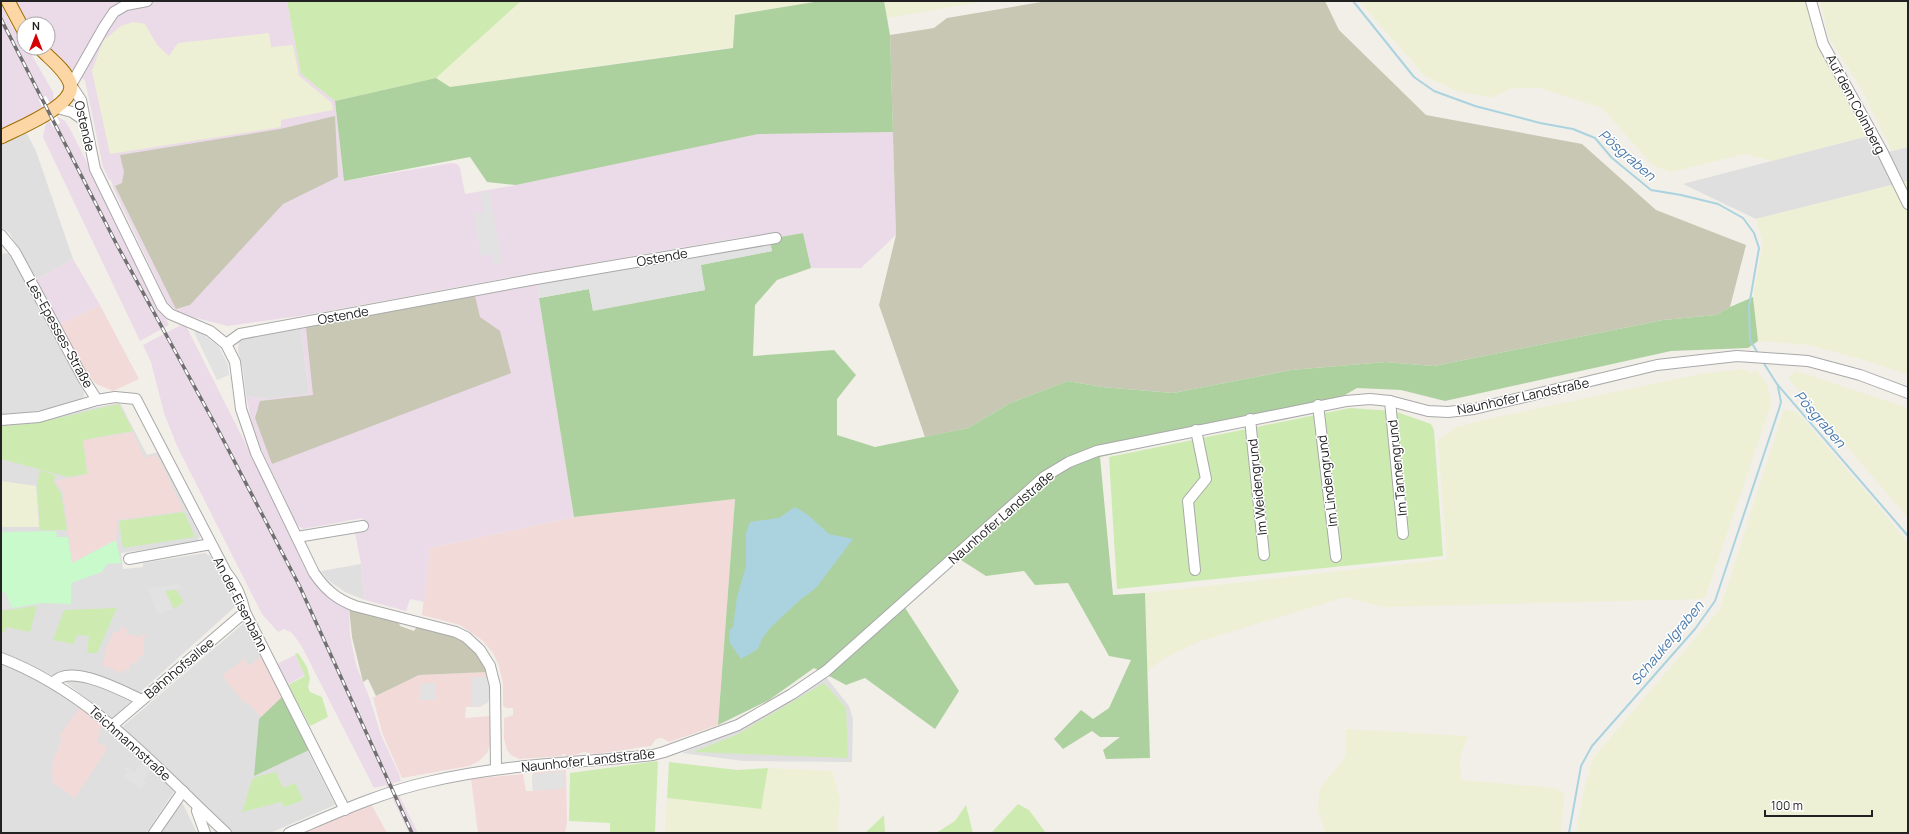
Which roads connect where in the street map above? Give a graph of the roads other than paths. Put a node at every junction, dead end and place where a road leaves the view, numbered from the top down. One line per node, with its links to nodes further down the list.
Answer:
1 (8, 1): 4 (main road)
2 (147, 1): 6 (street)
3 (1811, 1): 10 (street, Auf dem Colmberg)
4 (16, 16)
5 (48, 56): 6 (main road)
6 (71, 85): 7 (main road); 8 (street, Ostende)
7 (57, 108): 8 (street); 9 (main road)
8 (85, 121): 13 (street, Ostende)
9 (1, 137)
10 (1908, 204)
11 (1, 235): 16 (street, Les-Epesses-Straße)
12 (776, 238): 13 (street, Ostende)
13 (226, 344): 24 (street)
14 (1908, 393): 17 (street, Naunhofer Landstraße)
15 (136, 399): 16 (street, Les-Epesses-Straße); 25 (street, An der Eisenbahn)
16 (97, 400): 20 (street)
17 (1390, 401): 18 (street, Naunhofer Landstraße); 23 (street, Im Tannengrund)
18 (1318, 405): 19 (street, Naunhofer Landstraße); 27 (street, Im Lindengrund)
19 (1250, 419): 21 (street, Naunhofer Landstraße); 26 (street, Im Weidengrund)
20 (1, 420)
21 (1196, 430): 29 (street); 35 (street, Naunhofer Landstraße)
22 (363, 526): 24 (street)
23 (1403, 534)
24 (297, 537): 35 (street)
25 (211, 544): 28 (street); 30 (street, An der Eisenbahn)
26 (1264, 555)
27 (1336, 557)
28 (129, 559)
29 (1195, 570)
30 (245, 612): 33 (street, Bahnhofsallee); 38 (street, An der Eisenbahn)
31 (1, 658): 32 (street, Teichmannstraße)
32 (53, 683): 33 (street); 34 (street, Teichmannstraße)
33 (142, 700): 34 (street, Bahnhofsallee)
34 (114, 725): 36 (street, Teichmannstraße)
35 (496, 769): 38 (street, Naunhofer Landstraße)
36 (183, 791): 37 (street, Teichmannstraße); 39 (street)
37 (198, 807): 40 (street); 41 (street, Teichmannstraße)
38 (345, 810): 42 (street, Naunhofer Landstraße)
39 (154, 833)
40 (205, 833)
41 (226, 833)
42 (288, 833)

